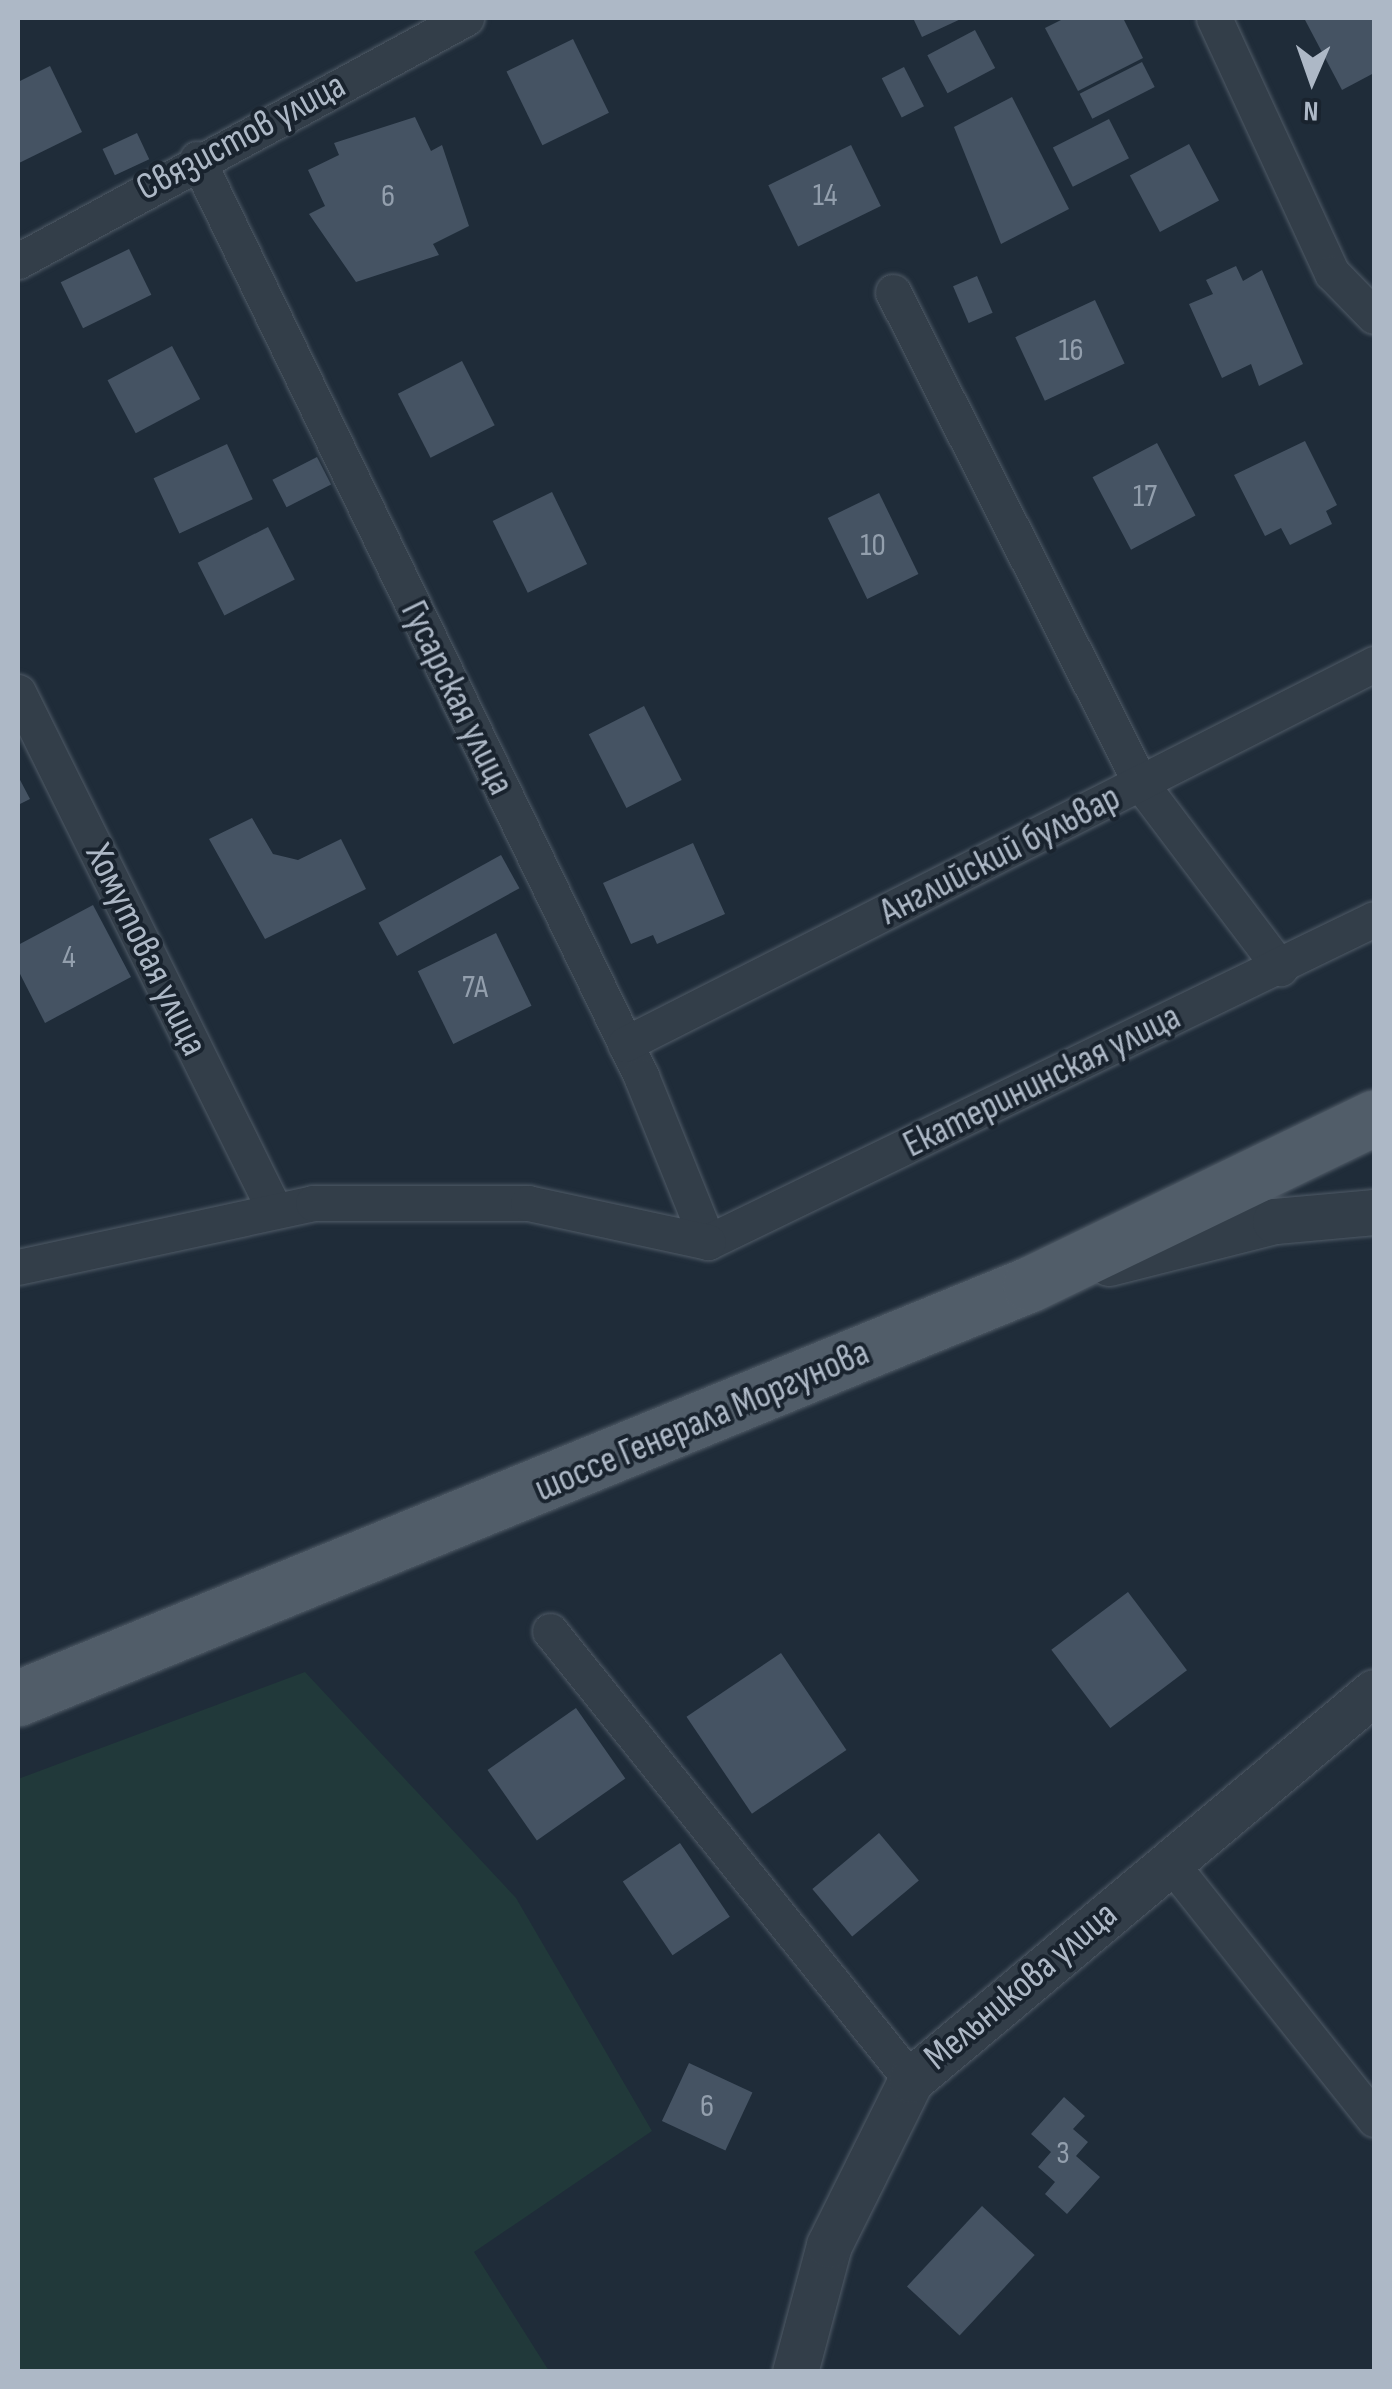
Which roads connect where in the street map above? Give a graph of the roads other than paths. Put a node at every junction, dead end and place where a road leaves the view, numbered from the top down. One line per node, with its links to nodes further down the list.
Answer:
1 (466, 18): 3 (street, Связистов улица)
2 (1214, 18): 6 (street)
3 (197, 159): 4 (street, Связистов улица); 12 (street, Гусарская улица)
4 (18, 261)
5 (893, 292): 9 (street)
6 (1374, 316)
7 (1374, 664): 9 (street, Английский бульвар)
8 (18, 692): 14 (street, Хомутовая улица)
9 (1141, 784): 11 (street); 12 (street, Английский бульвар)
10 (1374, 919): 11 (street, Екатерининская улица)
11 (1280, 968): 16 (street, Екатерининская улица)
12 (625, 1044): 16 (street, Гусарская улица)
13 (1374, 1118): 18 (main road, шоссе Генерала Моргунова)
14 (274, 1209): 16 (street); 17 (street)
15 (1374, 1212): 18 (street)
16 (708, 1242)
17 (19, 1269)
18 (1030, 1284): 21 (main road, шоссе Генерала Моргунова)
19 (550, 1631): 23 (street)
20 (1374, 1692): 22 (street, Мельникова улица)
21 (18, 1698)
22 (1169, 1860): 23 (street, Мельникова улица); 24 (street)
23 (910, 2080): 25 (street, Мельникова улица)
24 (1374, 2119)
25 (795, 2372)

